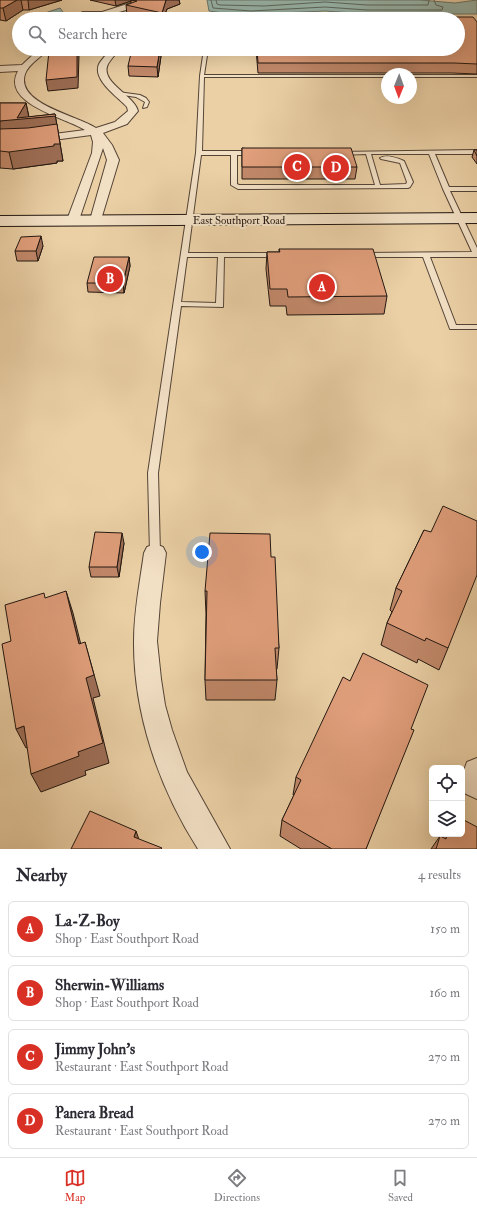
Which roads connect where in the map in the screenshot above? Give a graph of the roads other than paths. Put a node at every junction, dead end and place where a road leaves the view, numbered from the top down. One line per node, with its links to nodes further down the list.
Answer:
1 (147, 0): 4 (street)
2 (112, 4): 4 (street)
3 (82, 6): 5 (street)
4 (128, 6): 6 (street)
5 (82, 12)
6 (109, 12)
7 (35, 56): 10 (street)
8 (110, 56): 16 (street)
9 (205, 56): 12 (lane)
10 (23, 68): 11 (street); 18 (street)
11 (0, 69)
12 (202, 76): 13 (lane); 22 (lane)
13 (381, 76)
14 (417, 76): 15 (lane)
15 (477, 76)
16 (118, 93): 17 (lane); 18 (street)
17 (146, 107)
18 (94, 132): 19 (street); 33 (street); 34 (street)
19 (0, 141)
20 (430, 152): 21 (lane); 26 (lane); 28 (lane)
21 (477, 152)
22 (199, 153): 23 (lane); 35 (lane)
23 (234, 153): 24 (lane); 27 (lane)
24 (258, 153)
25 (332, 153): 26 (lane)
26 (369, 155): 27 (lane); 27 (lane)
27 (378, 187)
28 (446, 189): 29 (lane); 30 (lane)
29 (477, 189)
30 (459, 218): 31 (main road, East Southport Road); 35 (main road, East Southport Road); 36 (lane)
31 (477, 218)
32 (0, 220): 33 (main road, East Southport Road)
33 (73, 220): 34 (main road, East Southport Road)
34 (96, 220): 35 (main road, East Southport Road)
35 (189, 220): 37 (lane)
36 (477, 254): 41 (lane)
37 (184, 255): 38 (lane); 42 (lane)
38 (221, 255): 39 (lane); 42 (lane)
39 (284, 255)
40 (355, 255): 41 (lane)
41 (426, 255): 43 (lane)
42 (177, 304): 44 (lane)
43 (477, 326)
44 (155, 553): 47 (street)
45 (477, 772): 46 (street)
46 (477, 785)
47 (215, 849)

